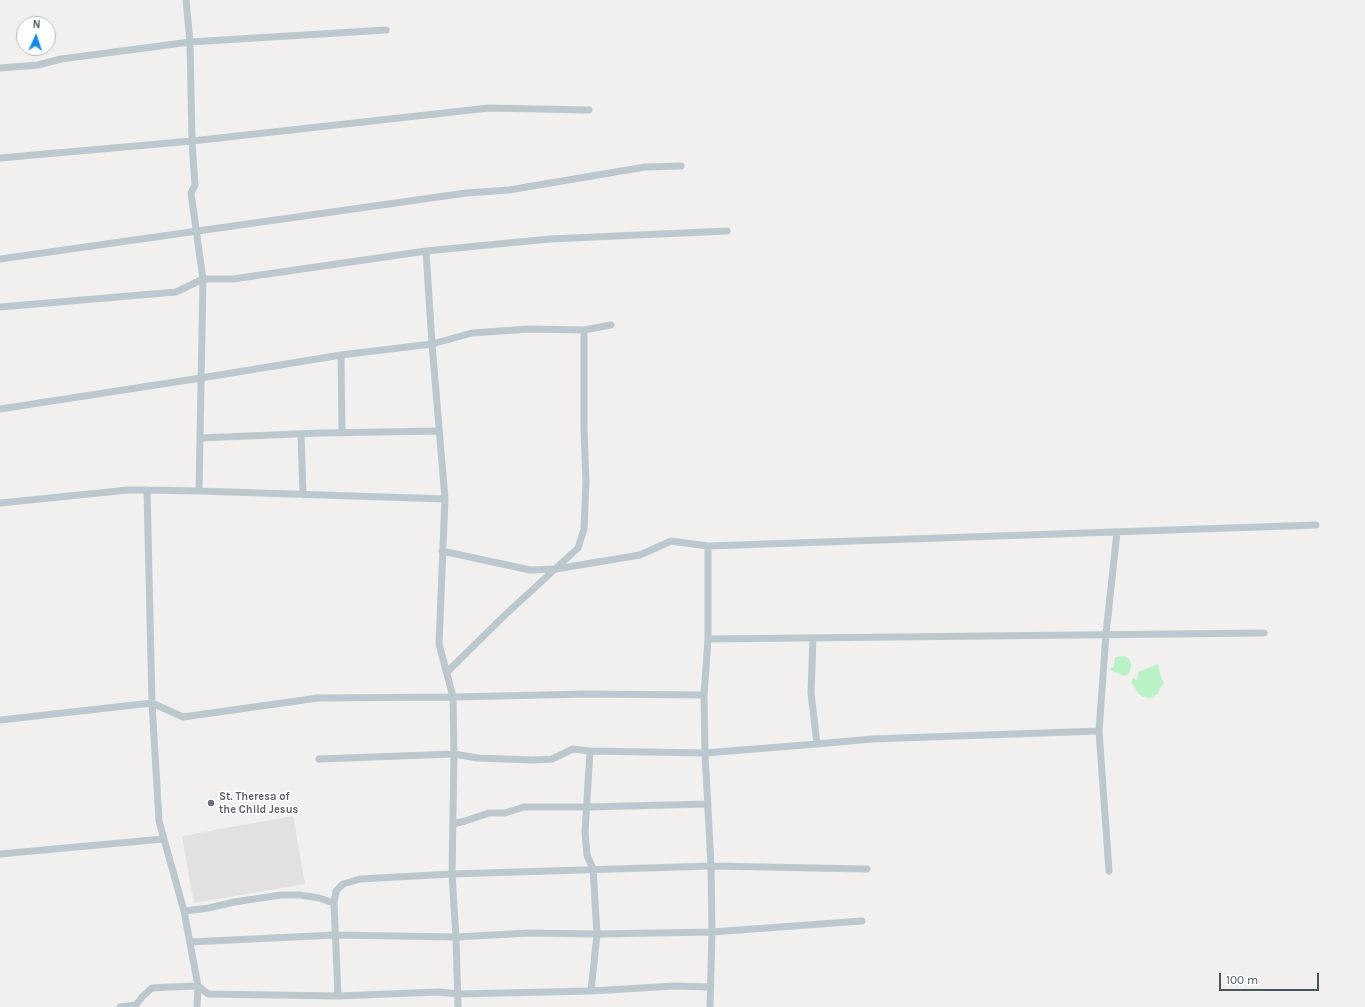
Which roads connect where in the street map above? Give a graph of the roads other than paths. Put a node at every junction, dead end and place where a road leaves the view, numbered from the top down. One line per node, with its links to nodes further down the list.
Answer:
1 (186, 0): 3 (street)
2 (386, 30): 3 (street)
3 (190, 42): 4 (street); 6 (street)
4 (0, 68)
5 (589, 110): 6 (street)
6 (192, 142): 7 (street); 9 (street)
7 (0, 158)
8 (681, 166): 9 (street)
9 (196, 230): 12 (street); 13 (street)
10 (727, 231): 11 (street)
11 (426, 251): 13 (street); 17 (street)
12 (0, 259)
13 (203, 279): 14 (street); 19 (street)
14 (0, 307)
15 (611, 325): 16 (street)
16 (584, 330): 17 (street); 34 (street)
17 (432, 344): 18 (street); 21 (street)
18 (341, 355): 19 (street); 22 (street)
19 (201, 378): 20 (street); 24 (street)
20 (0, 409)
21 (439, 431): 22 (street); 28 (street)
22 (342, 432): 23 (street)
23 (301, 434): 24 (street); 27 (street)
24 (200, 438): 26 (street)
25 (147, 490): 26 (street); 29 (street); 42 (street)
26 (199, 491): 27 (street)
27 (303, 495): 28 (street)
28 (445, 499): 33 (street)
29 (0, 503)
30 (1316, 525): 31 (street)
31 (1117, 532): 32 (street); 36 (street)
32 (708, 546): 34 (street); 38 (street)
33 (442, 551): 34 (street); 39 (street)
34 (556, 569): 39 (street)
35 (1264, 633): 36 (street)
36 (1106, 634): 37 (street); 44 (street)
37 (813, 638): 38 (street); 45 (street)
38 (708, 639): 40 (street)
39 (446, 672): 41 (street)
40 (704, 695): 41 (street); 47 (street)
41 (453, 697): 42 (street); 48 (street)
42 (152, 703): 43 (street); 53 (street)
43 (0, 720)
44 (1100, 731): 45 (street); 58 (street)
45 (817, 744): 47 (street)
46 (590, 751): 47 (street); 48 (street); 51 (street)
47 (705, 753): 50 (street)
48 (454, 754): 49 (street); 52 (street)
49 (319, 759)
50 (708, 804): 51 (street); 55 (street)
51 (587, 807): 52 (street); 56 (street)
52 (453, 824): 59 (street)
53 (163, 839): 54 (street); 61 (street)
54 (0, 854)
55 (711, 866): 56 (street); 57 (street); 63 (street)
56 (593, 869): 59 (street); 64 (street)
57 (867, 869)
58 (1109, 872)
59 (452, 874): 60 (street); 66 (street)
60 (334, 903): 61 (street); 65 (street)
61 (184, 911): 67 (street)
62 (862, 922): 63 (street)
63 (712, 932): 64 (street); 69 (street)
64 (597, 934): 66 (street); 70 (street)
65 (336, 936): 66 (street); 67 (street); 72 (street)
66 (456, 937): 71 (street)
67 (190, 942): 68 (street)
68 (198, 986): 72 (street); 73 (street); 74 (street)
69 (710, 986): 70 (street); 76 (street)
70 (591, 991): 71 (street)
71 (458, 994): 72 (street); 75 (street)
72 (338, 996)
73 (120, 1007)
74 (196, 1007)
75 (458, 1007)
76 (710, 1007)

